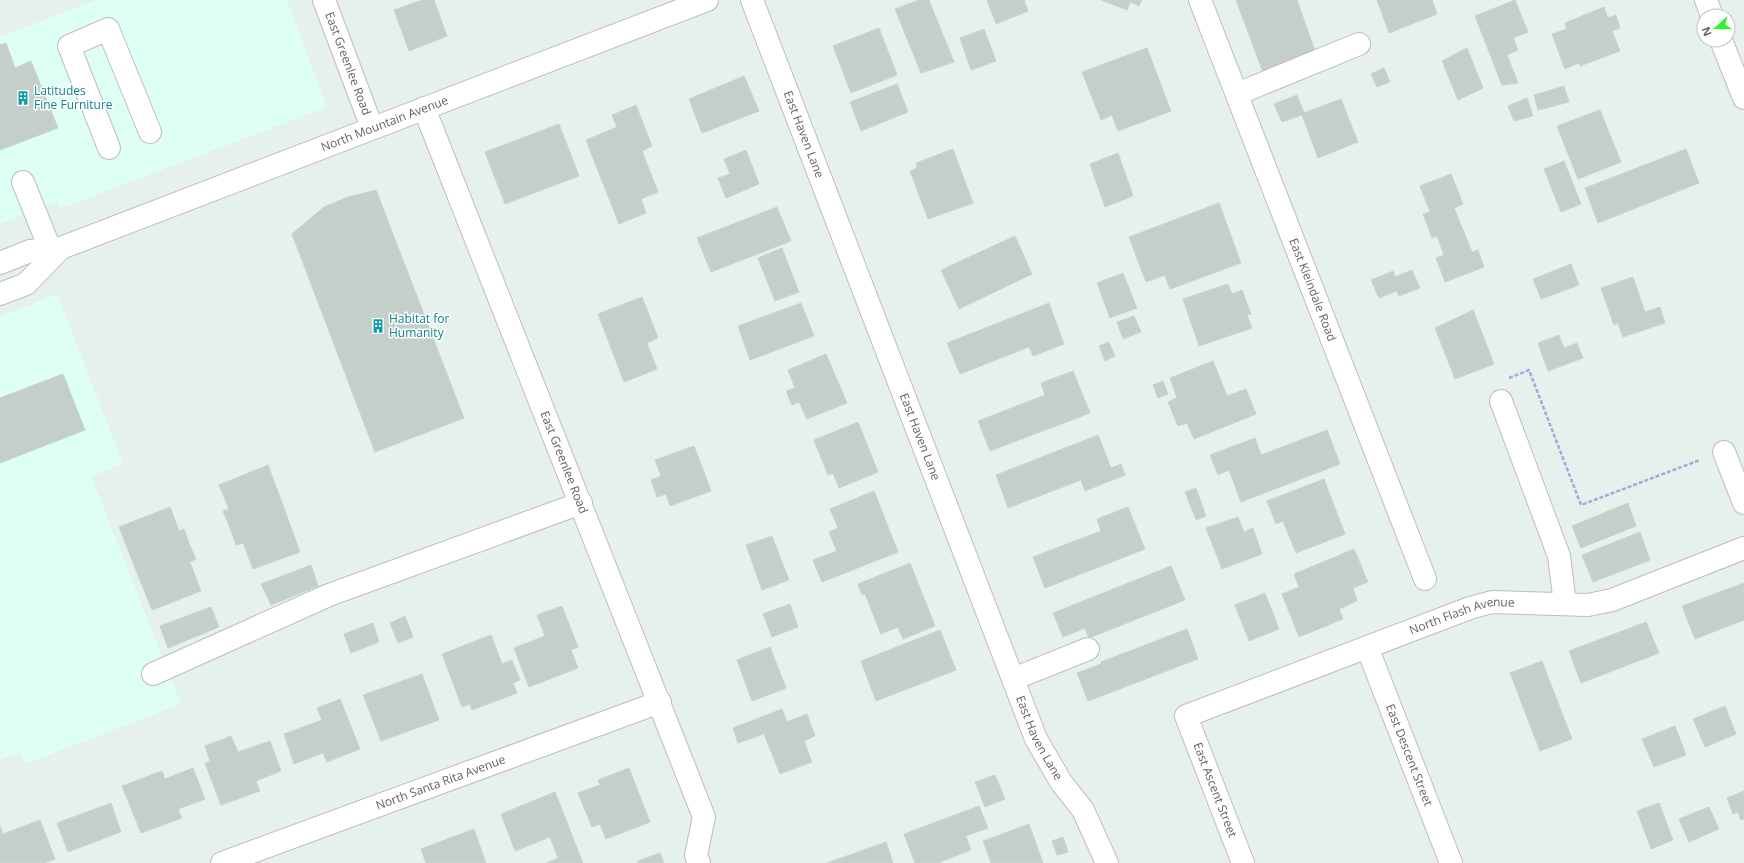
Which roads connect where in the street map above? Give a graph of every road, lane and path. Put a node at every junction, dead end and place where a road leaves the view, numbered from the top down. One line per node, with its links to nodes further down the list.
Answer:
1 (324, 0): 10 (street, East Greenlee Road)
2 (707, 0): 9 (street, North Mountain Avenue)
3 (752, 0): 27 (street, East Haven Lane)
4 (1200, 0): 7 (street, East Kleindale Road)
5 (1359, 44): 7 (street)
6 (1725, 48): 8 (street)
7 (1237, 94): 22 (street, East Kleindale Road)
8 (1744, 98)
9 (424, 108): 10 (street, North Mountain Avenue); 19 (street, East Greenlee Road)
10 (372, 128): 14 (street, North Mountain Avenue)
11 (150, 132): 12 (street)
12 (109, 148)
13 (23, 182): 14 (street)
14 (55, 249): 15 (street, North Mountain Avenue); 16 (street, North Mountain Avenue)
15 (0, 263)
16 (0, 294)
17 (1501, 391): 18 (path); 23 (street)
18 (1724, 452): 20 (street)
19 (581, 503): 26 (street); 28 (street, East Greenlee Road)
20 (1744, 503)
21 (1744, 548): 23 (street, North Flash Avenue)
22 (1425, 579)
23 (1565, 604): 24 (street, North Flash Avenue)
24 (1367, 647): 29 (street, North Flash Avenue); 34 (street, East Descent Street)
25 (1088, 650): 27 (street)
26 (153, 674)
27 (1013, 678): 32 (street, East Haven Lane)
28 (660, 702): 30 (street, North Santa Rita Avenue); 31 (street, East Greenlee Road)
29 (1186, 716): 33 (street, East Ascent Street)
30 (222, 863)
31 (699, 863)
32 (1107, 863)
33 (1243, 863)
34 (1451, 863)

